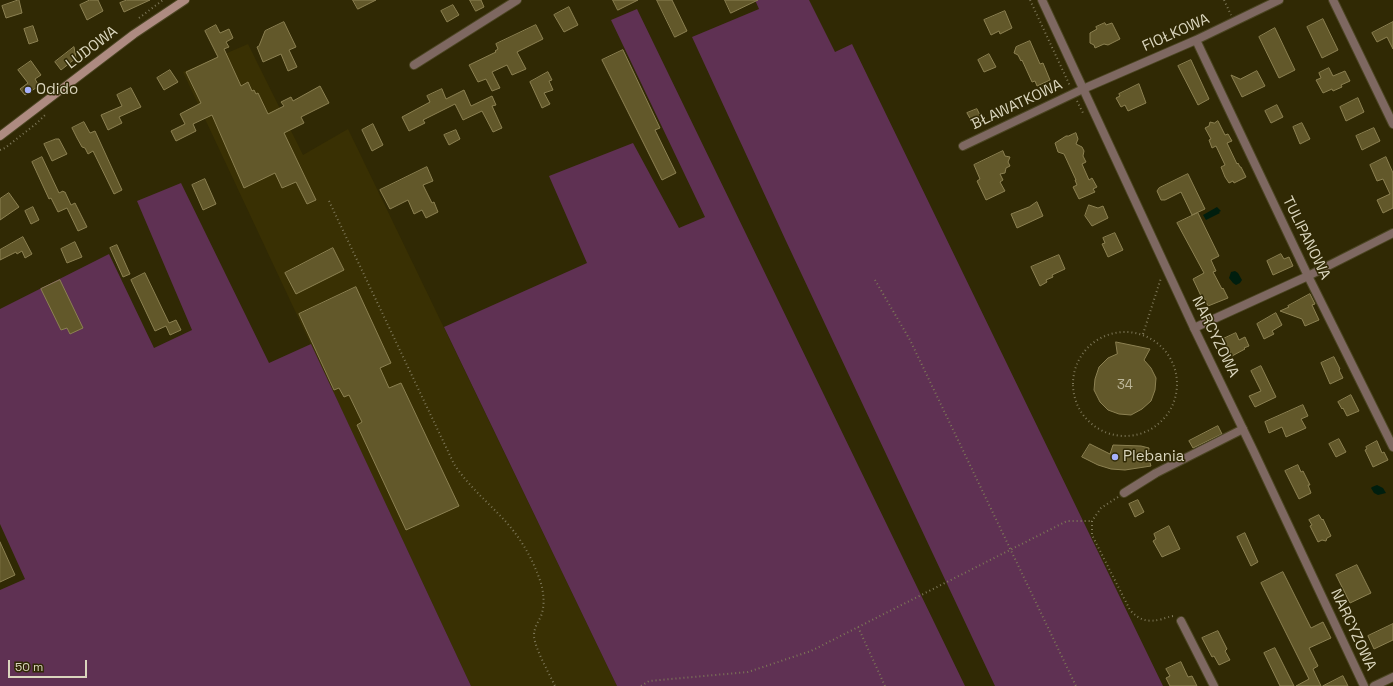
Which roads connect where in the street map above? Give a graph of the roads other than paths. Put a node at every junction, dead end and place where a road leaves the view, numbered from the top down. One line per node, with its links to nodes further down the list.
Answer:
1 (185, 0): 10 (main road, LUDOWA)
2 (517, 0): 7 (street)
3 (1042, 0): 8 (street, NARCYZOWA)
4 (1279, 0): 6 (street, FIOŁKOWA)
5 (1333, 0): 9 (street)
6 (1196, 40): 8 (street, FIOŁKOWA); 13 (street, TULIPANOWA)
7 (414, 65)
8 (1083, 89): 11 (street, BŁAWATKOWA); 14 (street, NARCYZOWA)
9 (1393, 124)
10 (0, 136)
11 (963, 146)
12 (1393, 233): 13 (street)
13 (1308, 276): 14 (street); 16 (street, TULIPANOWA)
14 (1194, 328): 15 (street, NARCYZOWA)
15 (1243, 429): 17 (street); 21 (street, NARCYZOWA)
16 (1393, 447)
17 (1124, 493)
18 (1181, 621): 20 (street)
19 (1393, 677): 22 (street)
20 (1214, 686)
21 (1364, 686)
22 (1374, 686)

